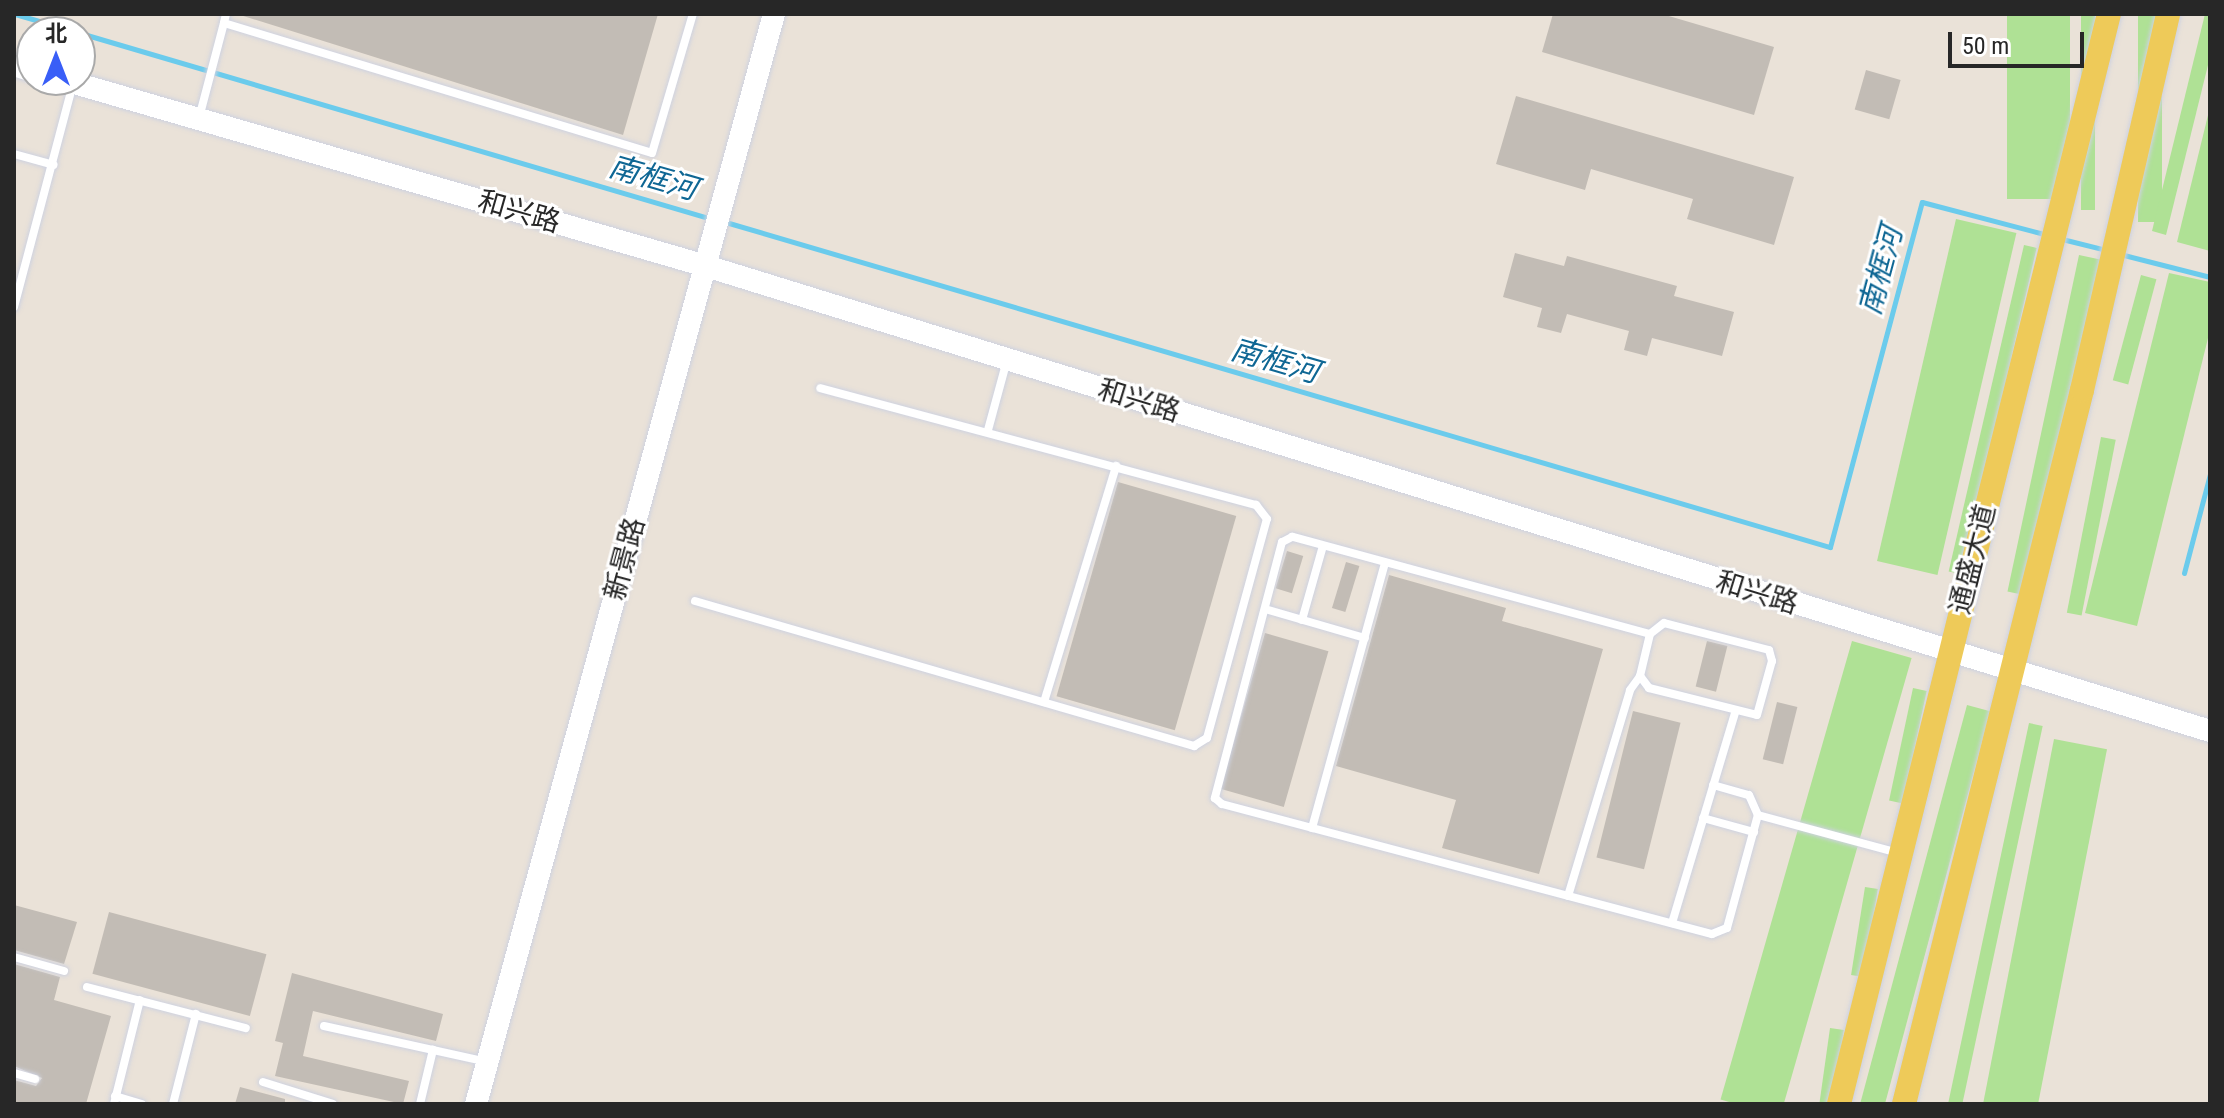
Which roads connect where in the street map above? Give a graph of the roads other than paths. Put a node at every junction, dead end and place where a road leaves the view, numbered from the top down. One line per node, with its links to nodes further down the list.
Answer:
1 (693, 14): 5 (lane)
2 (774, 14): 11 (street, 新景路)
3 (2109, 14): 24 (main road, 通盛大道)
4 (2168, 14): 25 (main road)
5 (225, 18): 8 (lane)
6 (96, 89): 8 (street, 和兴路)
7 (66, 96): 10 (lane)
8 (198, 119): 11 (street, 和兴路)
9 (14, 154): 10 (lane)
10 (54, 165): 12 (lane)
11 (706, 266): 13 (street, 和兴路); 46 (street, 新景路)
12 (14, 307)
13 (1007, 360): 15 (lane); 24 (street, 和兴路)
14 (820, 388): 15 (lane)
15 (988, 430): 16 (lane)
16 (1116, 466): 27 (lane); 27 (lane)
17 (1323, 546): 18 (lane); 20 (lane); 21 (lane)
18 (1385, 563): 22 (lane); 23 (lane)
19 (695, 601): 27 (lane)
20 (1265, 609): 21 (lane); 33 (lane)
21 (1302, 620): 23 (lane)
22 (1650, 634): 26 (lane); 28 (lane)
23 (1365, 638): 33 (lane)
24 (1950, 653): 25 (street, 和兴路); 35 (main road, 通盛大道)
25 (2010, 672): 29 (street, 和兴路); 57 (main road)
26 (1640, 676): 28 (lane); 36 (lane)
27 (1044, 702)
28 (1735, 713): 30 (lane)
29 (2210, 731)
30 (1713, 785): 31 (lane); 32 (lane)
31 (1758, 815): 34 (lane); 35 (lane)
32 (1703, 818): 34 (lane); 37 (lane)
33 (1312, 828): 36 (lane)
34 (1754, 832): 37 (lane)
35 (1900, 854): 56 (main road, 通盛大道)
36 (1568, 896): 37 (lane)
37 (1672, 923)
38 (14, 957): 39 (lane)
39 (64, 971)
40 (87, 987): 41 (lane)
41 (140, 1000): 42 (lane); 50 (lane)
42 (196, 1014): 44 (lane); 52 (lane)
43 (324, 1026): 45 (lane)
44 (246, 1028)
45 (433, 1050): 46 (lane); 54 (lane)
46 (488, 1062): 55 (street, 新景路)
47 (14, 1073): 48 (lane)
48 (35, 1079)
49 (263, 1082): 53 (lane)
50 (115, 1100): 51 (lane)
51 (142, 1104)
52 (173, 1104)
53 (333, 1104)
54 (420, 1104)
55 (476, 1104)
56 (1839, 1104)
57 (1904, 1104)

